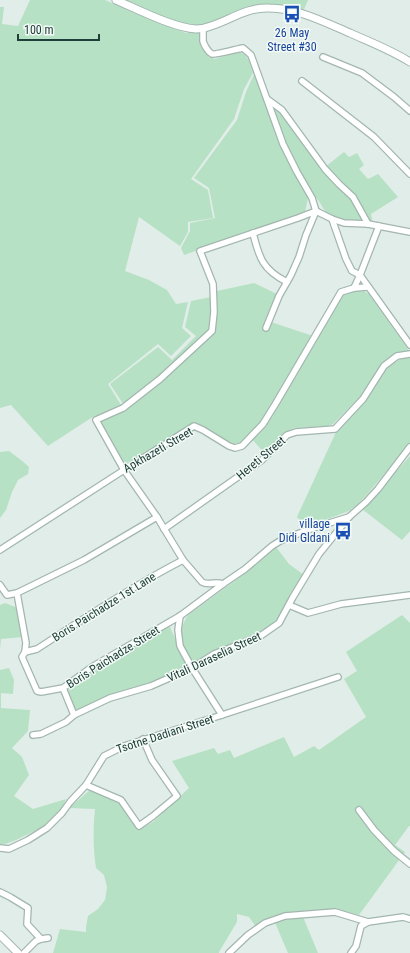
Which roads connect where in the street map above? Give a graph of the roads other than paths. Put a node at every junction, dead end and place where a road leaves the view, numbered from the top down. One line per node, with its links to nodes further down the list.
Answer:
1 (116, 0): 2 (street)
2 (203, 28): 4 (street); 6 (street)
3 (323, 57): 7 (street)
4 (410, 62)
5 (302, 81): 8 (street)
6 (267, 99): 9 (street); 11 (street)
7 (410, 111)
8 (410, 174)
9 (316, 211): 10 (street); 14 (street); 16 (street)
10 (332, 219): 11 (street); 15 (street)
11 (368, 224): 12 (street)
12 (379, 226): 13 (street); 15 (street)
13 (410, 232)
14 (253, 233): 16 (street); 23 (street)
15 (360, 275): 17 (street); 18 (street)
16 (287, 282): 19 (street)
17 (354, 288): 18 (street); 23 (street, Apkhazeti Street)
18 (368, 288): 20 (street)
19 (266, 328)
20 (410, 345)
21 (410, 354): 26 (street, Hereti Street)
22 (410, 447): 25 (street, Vitali Daraselia Street)
23 (124, 470): 24 (street); 27 (street, Apkhazeti Street)
24 (157, 517): 26 (street); 31 (street)
25 (348, 517): 29 (street, Boris Paichadze Street); 33 (street, Vitali Daraselia Street)
26 (164, 529): 28 (street)
27 (0, 550)
28 (183, 560): 29 (street); 35 (street, Boris Paichadze 1st Lane)
29 (223, 584): 34 (street, Boris Paichadze Street)
30 (0, 585): 31 (street)
31 (17, 593): 35 (street, Boris Paichadze Street)
32 (410, 595): 33 (street)
33 (289, 605): 36 (street, Vitali Daraselia Street)
34 (180, 616): 36 (street, Tsotne Dadiani Street); 38 (street, Boris Paichadze Street)
35 (25, 652): 38 (street, Boris Paichadze Street)
36 (192, 668): 39 (street, Vitali Daraselia Street); 40 (street, Tsotne Dadiani Street)
37 (338, 677): 40 (street)
38 (63, 688): 39 (street)
39 (74, 715): 41 (street, Vitali Daraselia Street)
40 (222, 715): 42 (street, Tsotne Dadiani Street)
41 (33, 735)
42 (143, 739): 43 (street, Tsotne Dadiani Street); 43 (street)
43 (86, 785): 45 (street, Tsotne Dadiani Street)
44 (359, 810): 46 (street)
45 (0, 848)
46 (410, 864)
47 (0, 892): 52 (street)
48 (410, 919): 49 (street)
49 (368, 922): 55 (street); 56 (street)
50 (0, 935): 53 (street)
51 (48, 938): 52 (street)
52 (41, 939): 54 (street)
53 (18, 953)
54 (24, 953)
55 (229, 953)
56 (352, 953)

